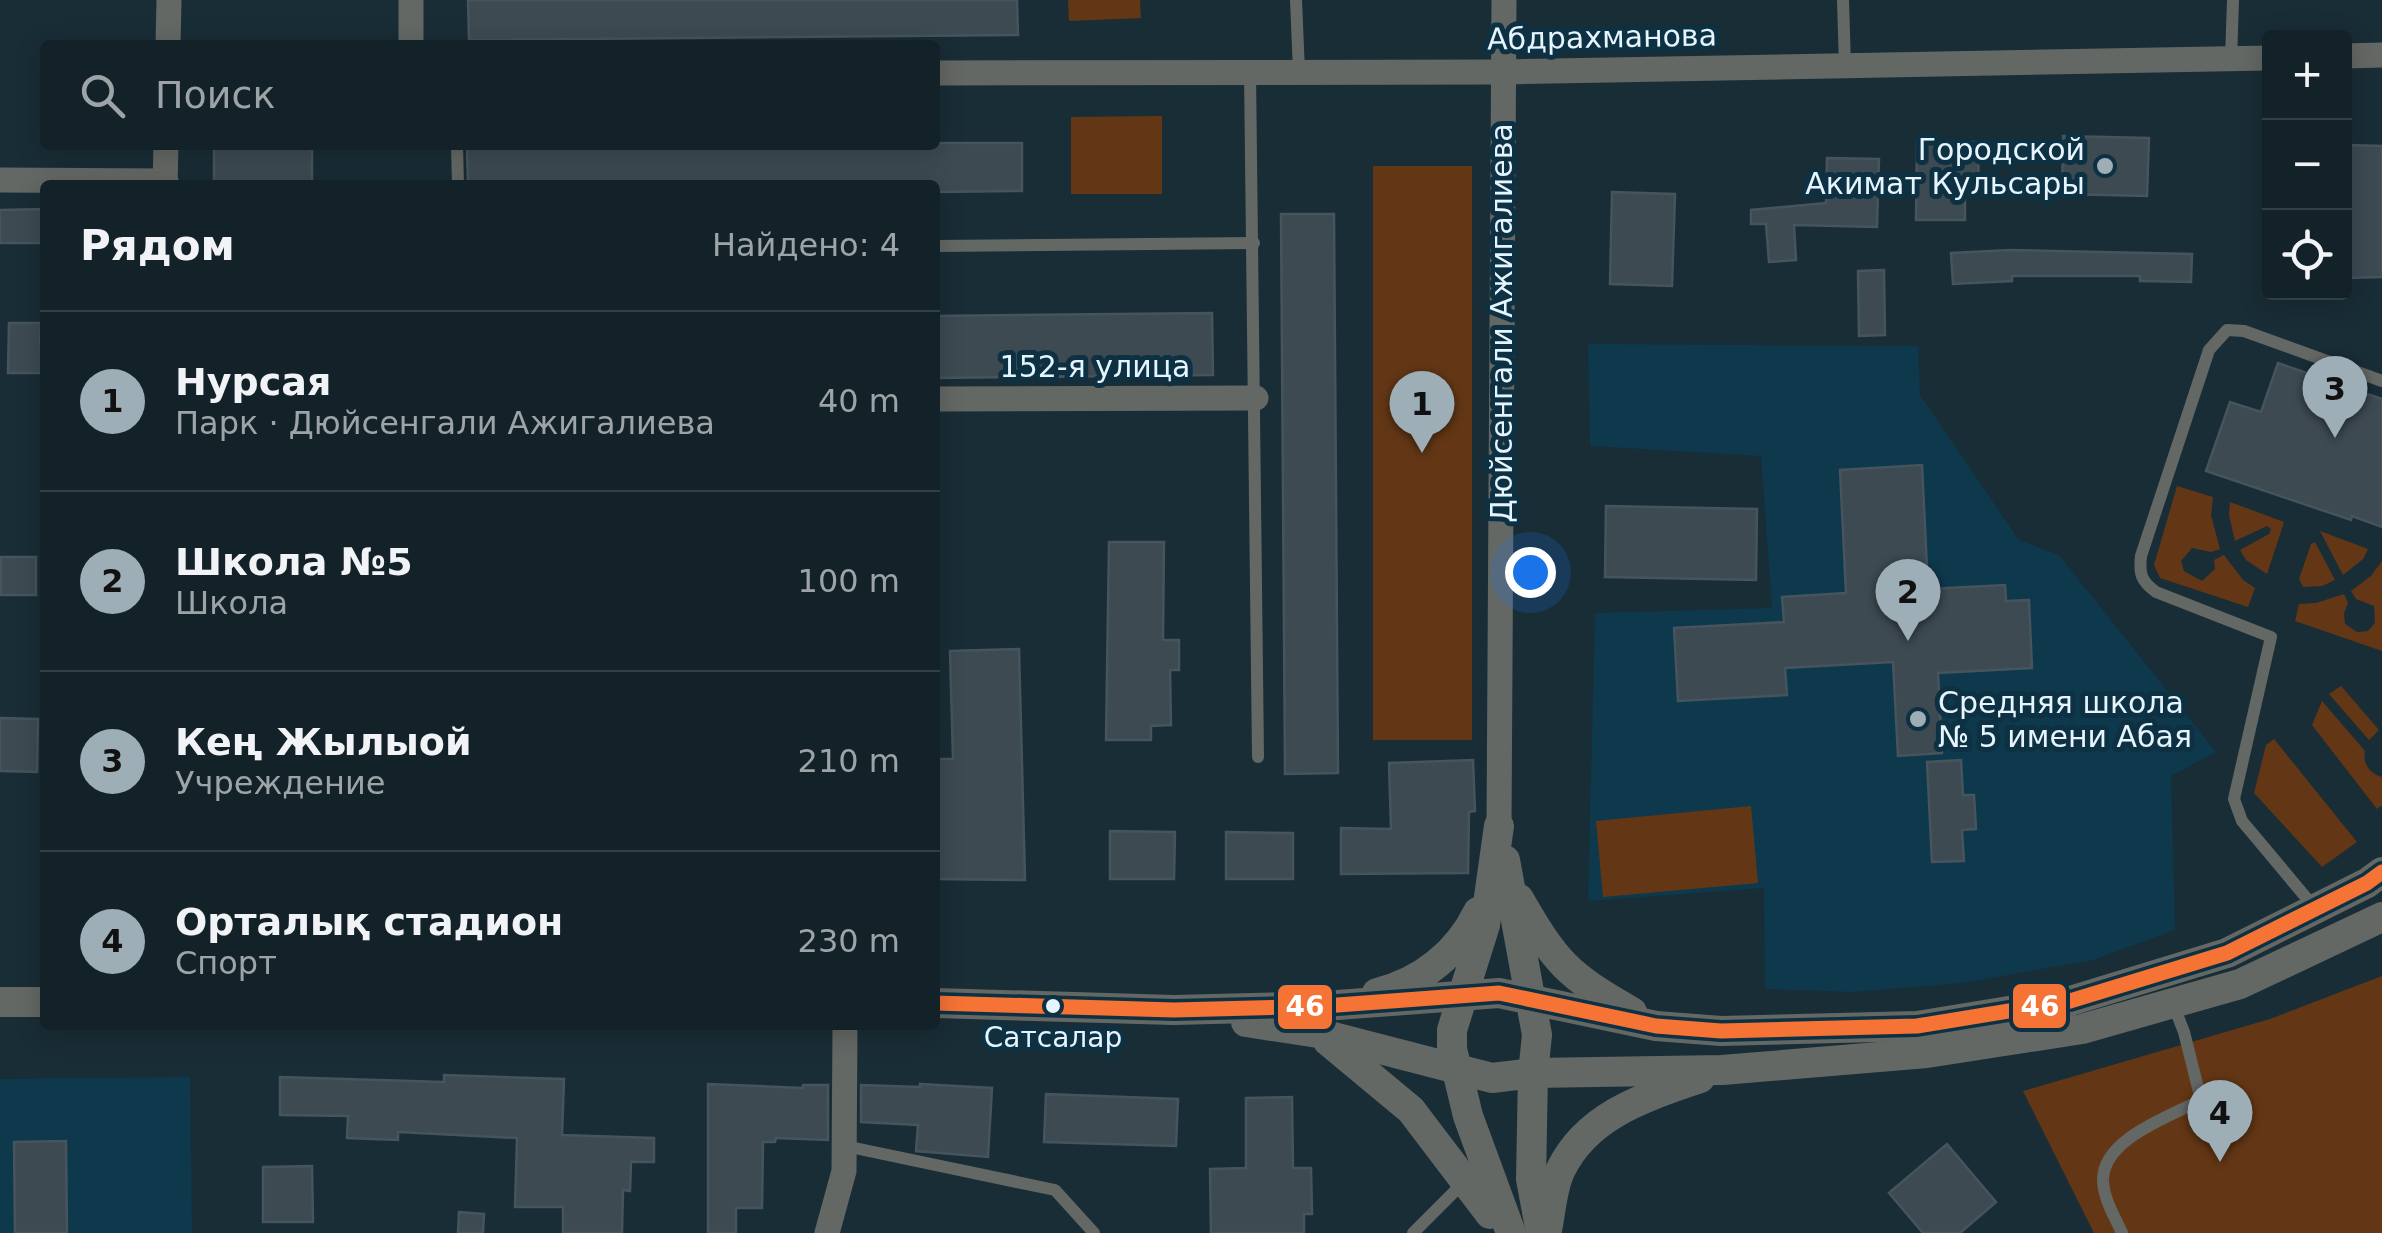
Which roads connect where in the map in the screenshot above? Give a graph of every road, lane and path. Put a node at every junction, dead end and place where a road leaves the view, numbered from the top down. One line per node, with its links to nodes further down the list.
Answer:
1 (169, 0): 7 (street)
2 (411, 0): 8 (street)
3 (1296, 0): 15 (lane)
4 (1504, 0): 16 (street, Дюйсенгали Ажигалиева)
5 (1843, 0): 13 (lane)
6 (2234, 0): 12 (lane)
7 (168, 40)
8 (411, 40)
9 (2382, 54): 10 (street)
10 (2352, 56)
11 (2262, 58): 12 (street, Абдрахманова)
12 (2231, 60): 13 (street, Абдрахманова)
13 (1845, 66): 16 (street, Абдрахманова)
14 (1250, 72): 15 (street, Абдрахманова); 17 (street, Абдрахманова); 24 (lane)
15 (1299, 72): 16 (street, Абдрахманова)
16 (1502, 72): 30 (street, Дюйсенгали Ажигалиева)
17 (940, 73)
18 (166, 150): 21 (street)
19 (457, 150): 22 (lane)
20 (0, 180): 23 (street)
21 (166, 180)
22 (458, 180)
23 (40, 181)
24 (1254, 243): 25 (lane); 27 (lane)
25 (940, 246)
26 (2382, 381): 33 (lane)
27 (1256, 398): 28 (street, 152-я улица); 29 (lane)
28 (940, 399)
29 (1258, 756)
30 (1499, 826): 32 (street, Дюйсенгали Ажигалиева)
31 (2382, 872): 33 (street)
32 (1501, 880): 35 (street, Дюйсенгали Ажигалиева); 36 (street, Дюйсенгали Ажигалиева); 41 (street); 42 (street)
33 (2316, 909): 42 (street)
34 (2382, 917): 40 (street)
35 (1463, 996): 36 (street); 41 (street); 44 (street)
36 (1532, 998): 42 (street); 46 (street)
37 (0, 1002): 38 (street)
38 (40, 1002)
39 (940, 1003): 41 (street)
40 (2173, 1004): 45 (street); 54 (lane)
41 (1321, 1019): 44 (street); 48 (street)
42 (1656, 1026)
43 (845, 1030): 47 (street)
44 (1454, 1070): 46 (street); 52 (street)
45 (1722, 1070): 46 (street); 53 (street)
46 (1532, 1073): 53 (street)
47 (844, 1146): 49 (street); 50 (lane)
48 (1466, 1180): 51 (lane); 52 (street)
49 (827, 1233)
50 (1094, 1233)
51 (1413, 1233)
52 (1507, 1233)
53 (1544, 1233)
54 (2122, 1233)

